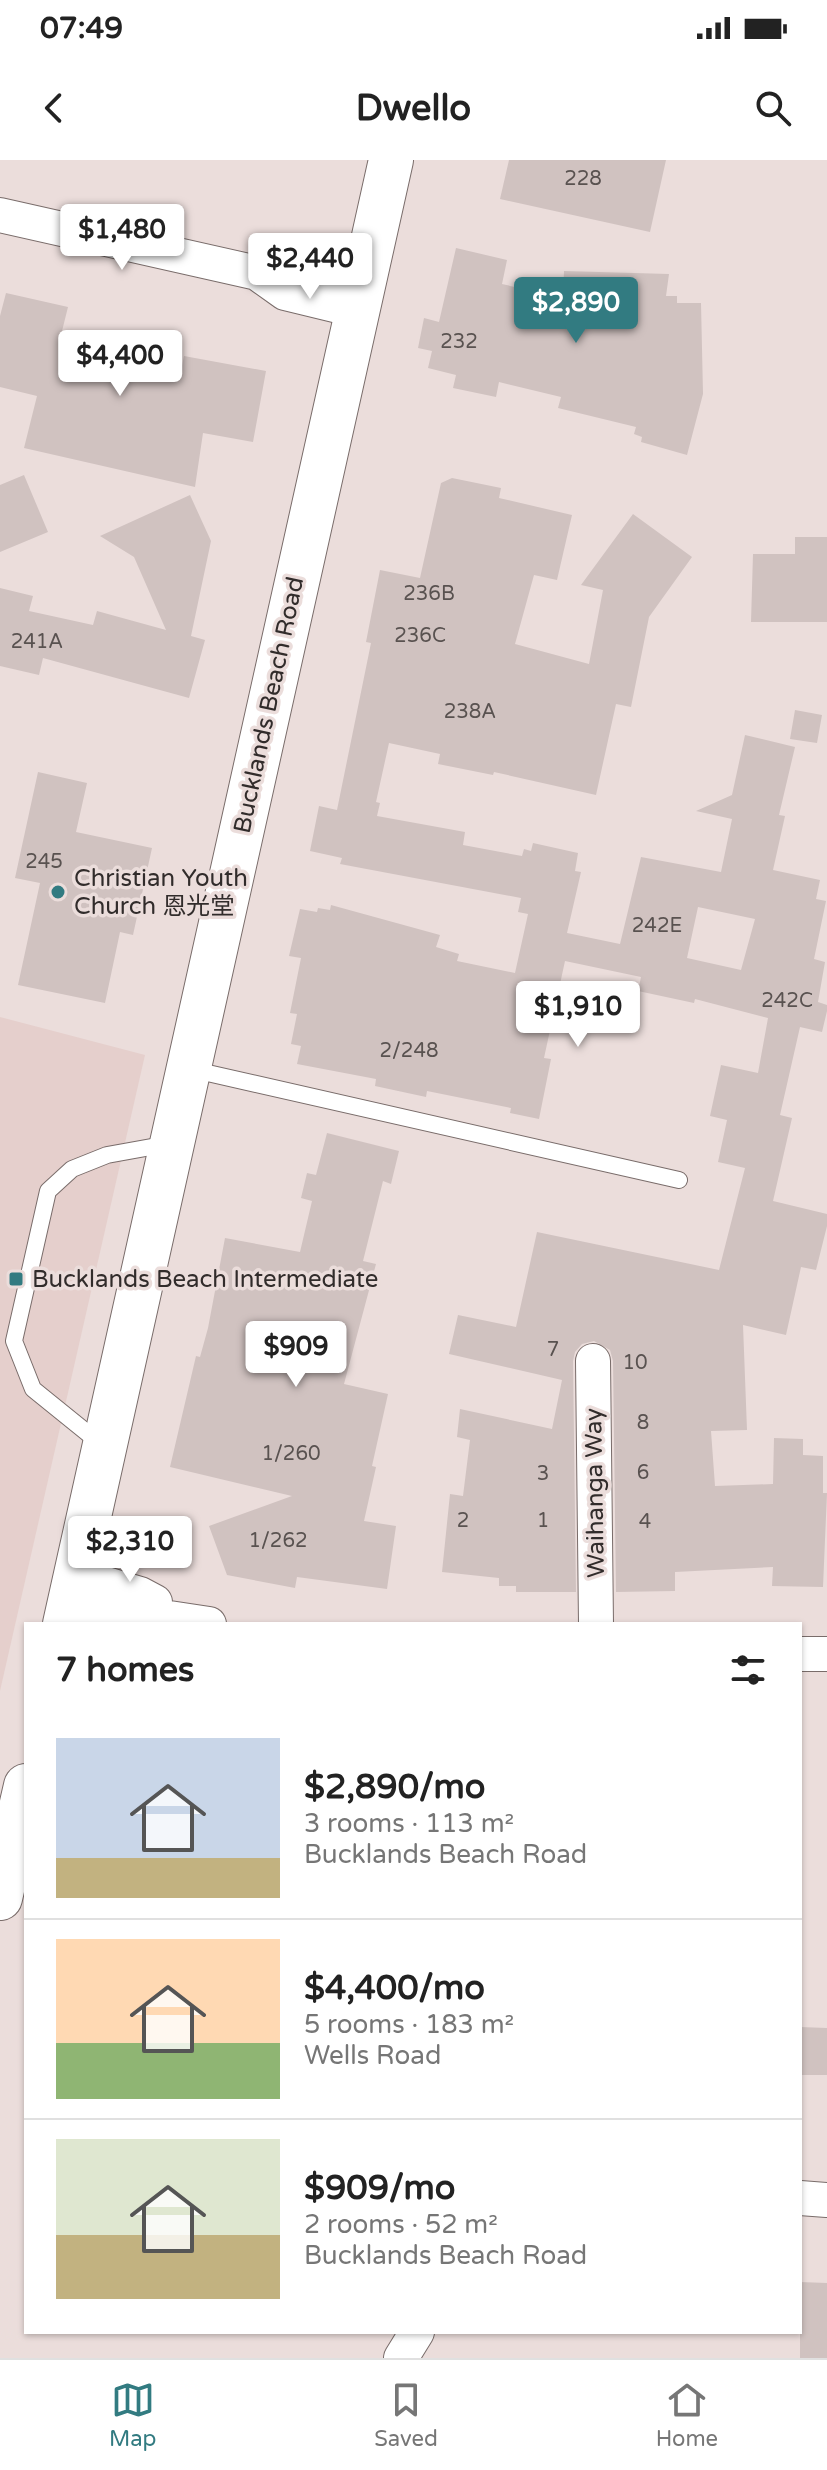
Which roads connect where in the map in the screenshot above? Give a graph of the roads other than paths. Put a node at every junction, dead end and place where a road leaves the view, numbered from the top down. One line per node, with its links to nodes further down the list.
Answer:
1 (391, 160): 3 (main road, Bucklands Beach Road)
2 (0, 215): 3 (street)
3 (359, 296): 4 (main road, Bucklands Beach Road)
4 (190, 1069): 5 (main road, Bucklands Beach Road); 6 (lane)
5 (174, 1143): 8 (main road, Bucklands Beach Road); 8 (lane)
6 (679, 1180)
7 (593, 1361): 11 (street, Waihanga Way)
8 (105, 1447): 9 (main road, Bucklands Beach Road)
9 (70, 1601): 10 (street)
10 (196, 1621)
11 (596, 1622)
12 (802, 1654): 13 (street)
13 (827, 1654)
14 (24, 1795): 15 (main road)
15 (0, 1898)
16 (802, 2198): 17 (street)
17 (827, 2200)
18 (416, 2334): 19 (street)
19 (401, 2358)

